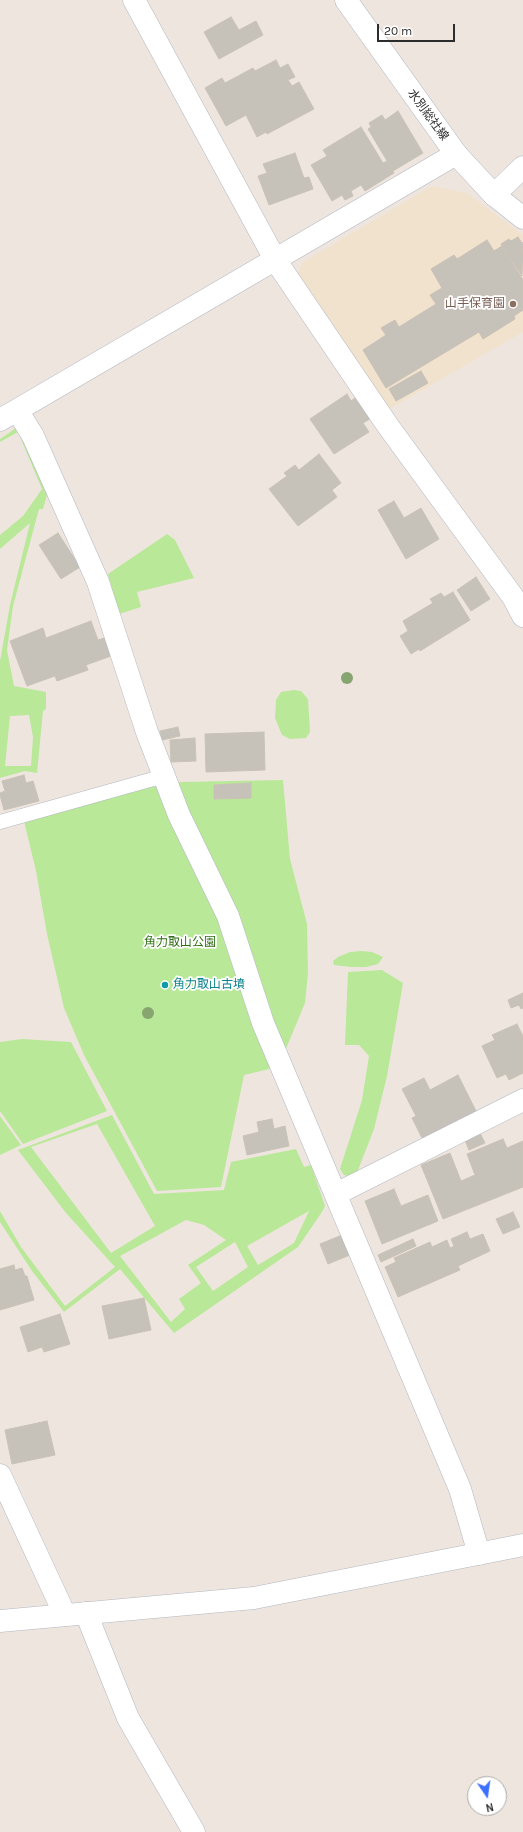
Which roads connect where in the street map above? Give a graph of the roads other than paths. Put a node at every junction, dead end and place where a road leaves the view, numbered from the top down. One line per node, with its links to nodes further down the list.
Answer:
1 (134, 0): 7 (street)
2 (346, 0): 3 (street, 水別総社線)
3 (456, 154): 5 (street, 水別総社線); 7 (street)
4 (523, 167): 5 (street)
5 (494, 195): 6 (street, 水別総社線)
6 (523, 218)
7 (276, 261): 8 (street); 9 (street)
8 (8, 415): 10 (street)
9 (523, 616)
10 (164, 776): 11 (lane); 13 (street)
11 (0, 822)
12 (523, 1100): 13 (street)
13 (336, 1194): 16 (street)
14 (0, 1475): 17 (street)
15 (523, 1545): 16 (street)
16 (479, 1554): 17 (street)
17 (75, 1614): 18 (street); 19 (street)
18 (0, 1621)
19 (194, 1832)

